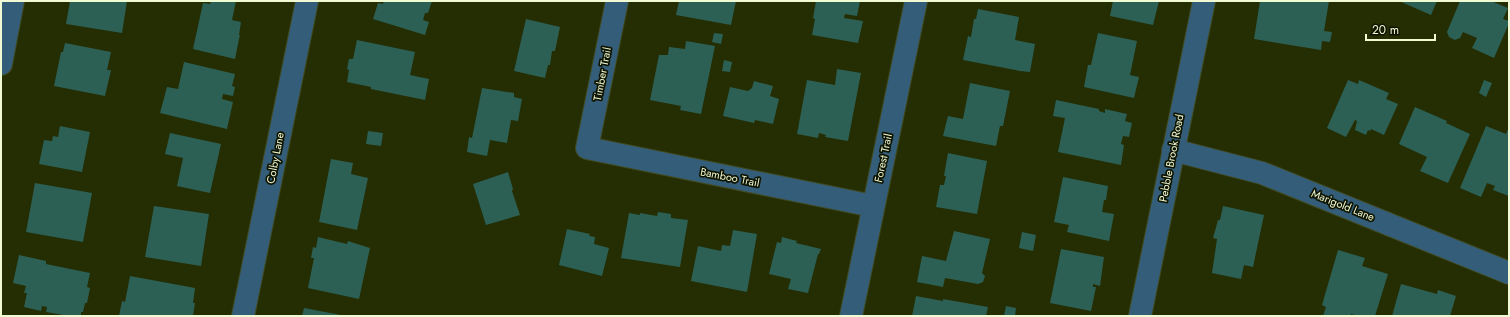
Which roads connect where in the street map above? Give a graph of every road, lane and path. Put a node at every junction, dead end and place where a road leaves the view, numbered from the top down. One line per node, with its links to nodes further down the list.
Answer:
1 (13, 1): 6 (street)
2 (307, 1): 11 (street, Colby Lane)
3 (616, 1): 7 (street, Timber Trail)
4 (916, 1): 9 (street, Forest Trail)
5 (1204, 1): 8 (street, Pebble Brook Road)
6 (1, 64)
7 (587, 148): 9 (street, Bamboo Trail)
8 (1173, 150): 10 (street, Marigold Lane); 13 (street, Pebble Brook Road)
9 (873, 206): 12 (street, Forest Trail)
10 (1509, 273)
11 (243, 316)
12 (851, 316)
13 (1140, 316)

